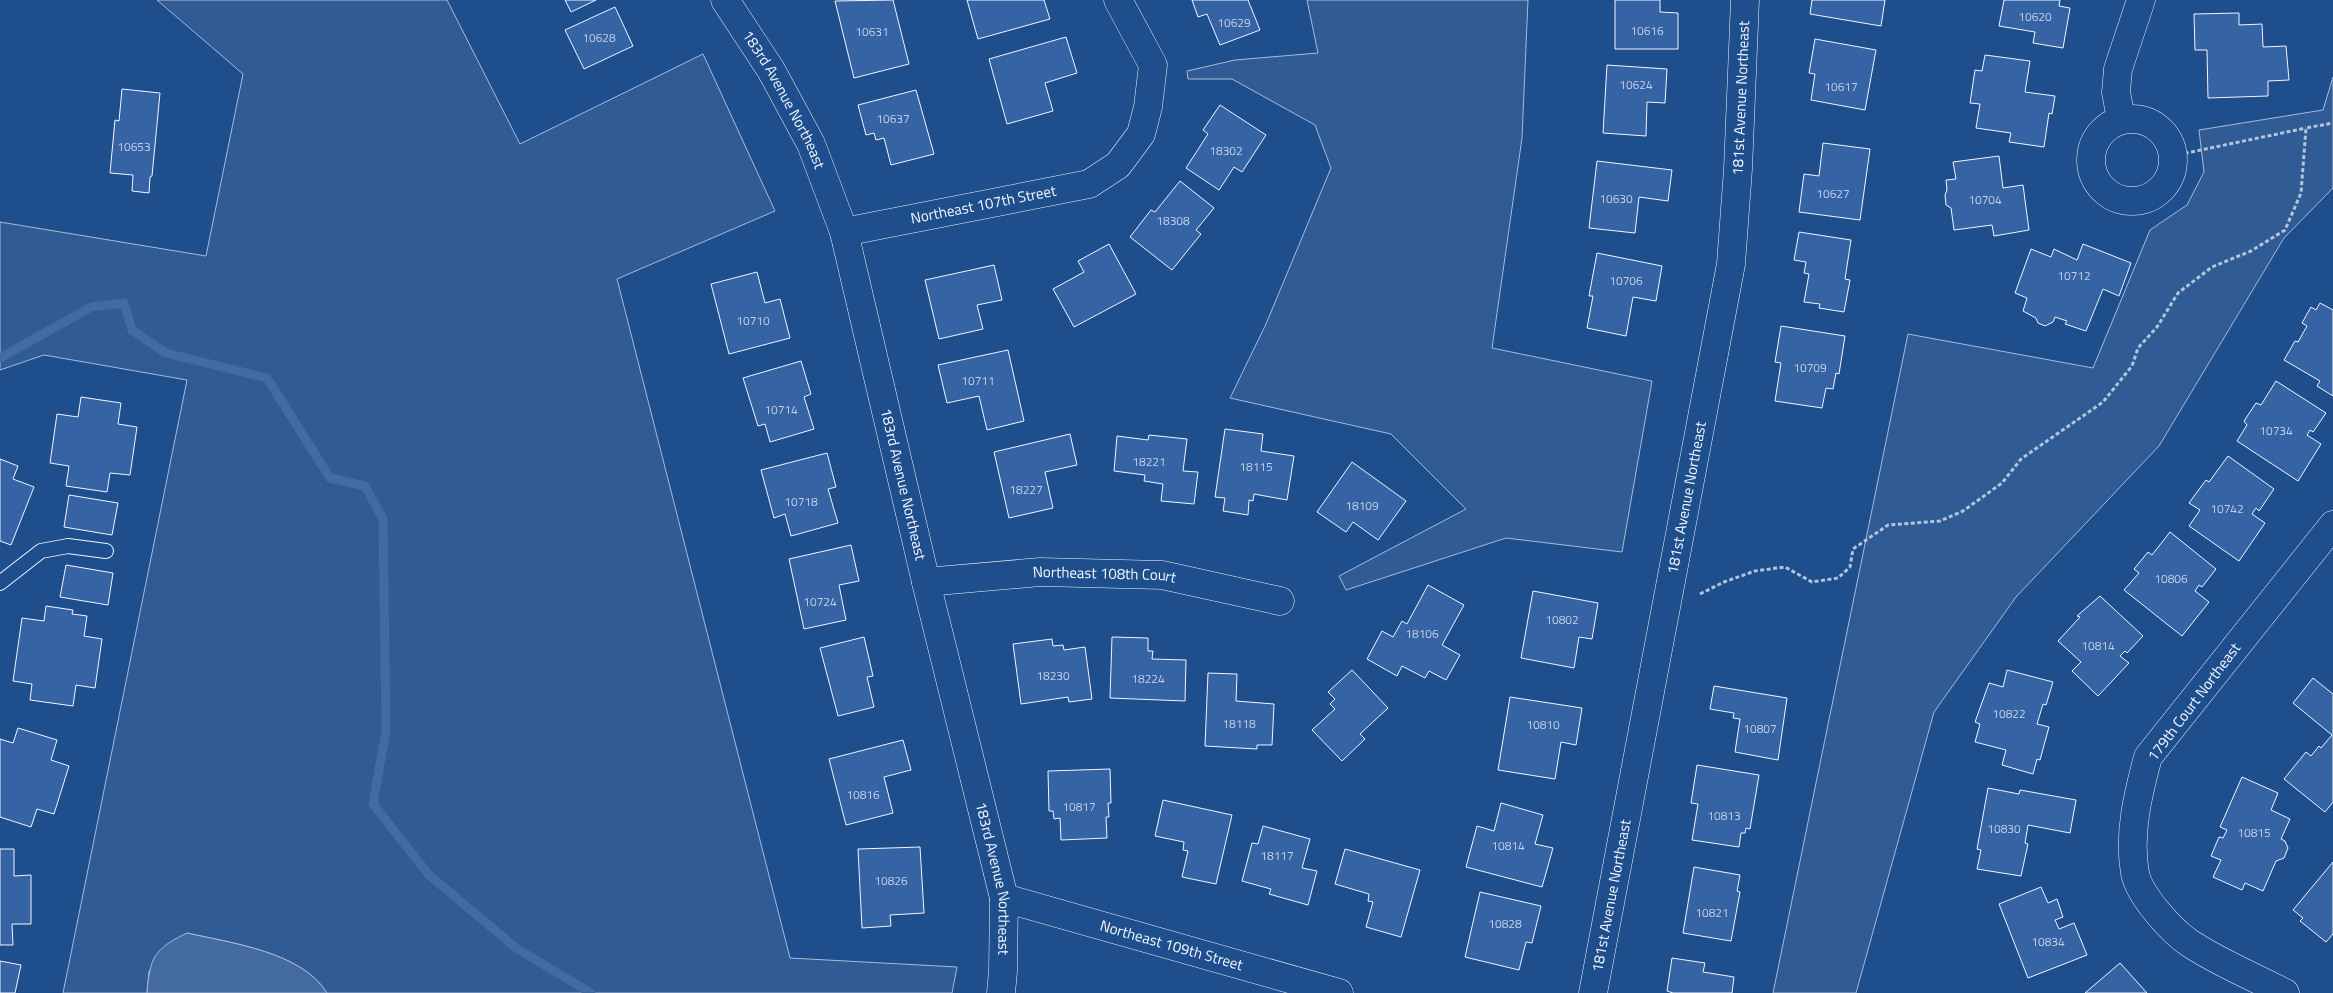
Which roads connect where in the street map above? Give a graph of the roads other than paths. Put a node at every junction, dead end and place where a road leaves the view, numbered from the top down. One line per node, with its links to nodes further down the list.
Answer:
1 (725, 0): 6 (street, 183rd Avenue Northeast)
2 (1118, 0): 6 (street, Northeast 107th Street)
3 (1745, 0): 15 (street, 181st Avenue Northeast)
4 (2141, 0): 5 (street)
5 (2121, 120): 5 (street)
6 (844, 232): 10 (street, 183rd Avenue Northeast)
7 (2333, 525): 16 (street, 179th Court Northeast)
8 (106, 551): 9 (lane)
9 (0, 582)
10 (926, 582): 11 (street, Northeast 108th Court); 12 (street, 183rd Avenue Northeast)
11 (1280, 601)
12 (1004, 898): 13 (street, 183rd Avenue Northeast); 14 (street, Northeast 109th Street)
13 (1001, 993)
14 (1339, 993)
15 (1593, 993)
16 (2285, 993)

